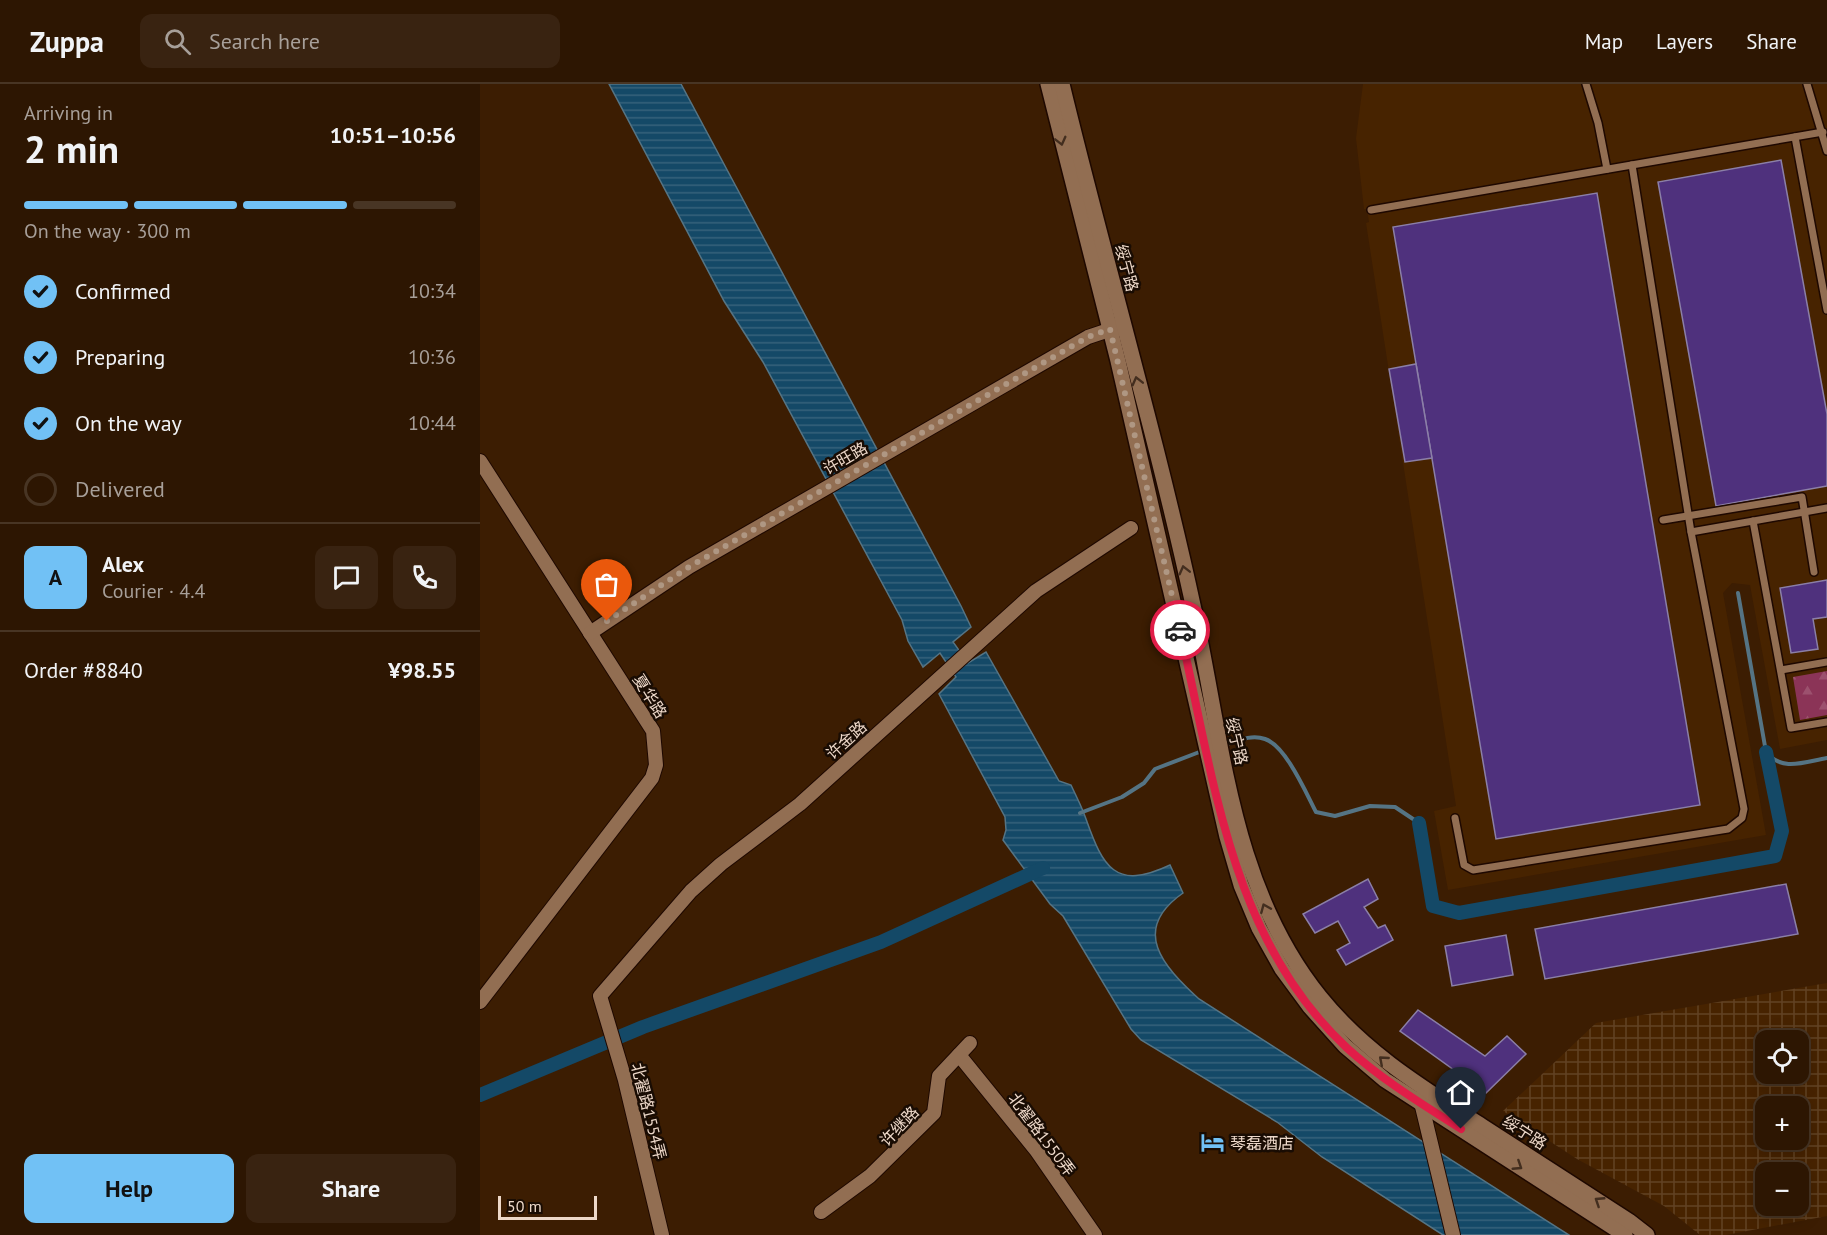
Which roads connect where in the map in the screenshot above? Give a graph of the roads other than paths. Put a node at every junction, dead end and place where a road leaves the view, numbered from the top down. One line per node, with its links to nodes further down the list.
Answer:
1 (1048, 84): 12 (main road, 绥宁路, one-way to 12)
2 (1062, 84): 12 (main road, 绥宁路)
3 (1586, 84): 9 (lane)
4 (1807, 84): 5 (lane)
5 (1823, 132): 6 (lane); 7 (lane)
6 (1796, 137): 8 (lane); 11 (lane)
7 (1827, 151)
8 (1632, 165): 9 (lane); 16 (lane)
9 (1607, 169): 10 (lane)
10 (1371, 210)
11 (1827, 310)
12 (1117, 328): 22 (street, 许旺路); 26 (main road, 绥宁路)
13 (480, 461): 22 (street, 夏华路)
14 (1827, 508): 15 (lane)
15 (1805, 512): 16 (lane); 18 (lane); 21 (lane)
16 (1689, 516): 17 (lane); 20 (lane)
17 (1663, 520)
18 (1753, 521): 20 (lane); 24 (lane)
19 (1131, 528): 28 (street, 许金路)
20 (1691, 532): 27 (lane)
21 (1814, 572)
22 (590, 633): 29 (street, 夏华路)
23 (1827, 662): 24 (lane)
24 (1781, 670): 25 (lane)
25 (1827, 722)
26 (1214, 749): 32 (main road, 绥宁路, one-way to 26); 33 (main road, 绥宁路)
27 (1455, 819)
28 (600, 996): 35 (street, 北翟路1554弄)
29 (480, 1002)
30 (970, 1043): 31 (street, 许继路)
31 (959, 1055): 34 (street, 许继路); 36 (street, 北翟路1550弄)
32 (1417, 1085): 33 (street); 39 (main road, 绥宁路, one-way to 32)
33 (1421, 1104): 37 (street); 38 (main road, 绥宁路, one-way to 38)
34 (821, 1212)
35 (662, 1235)
36 (1095, 1235)
37 (1453, 1235)
38 (1625, 1235)
39 (1647, 1235)

